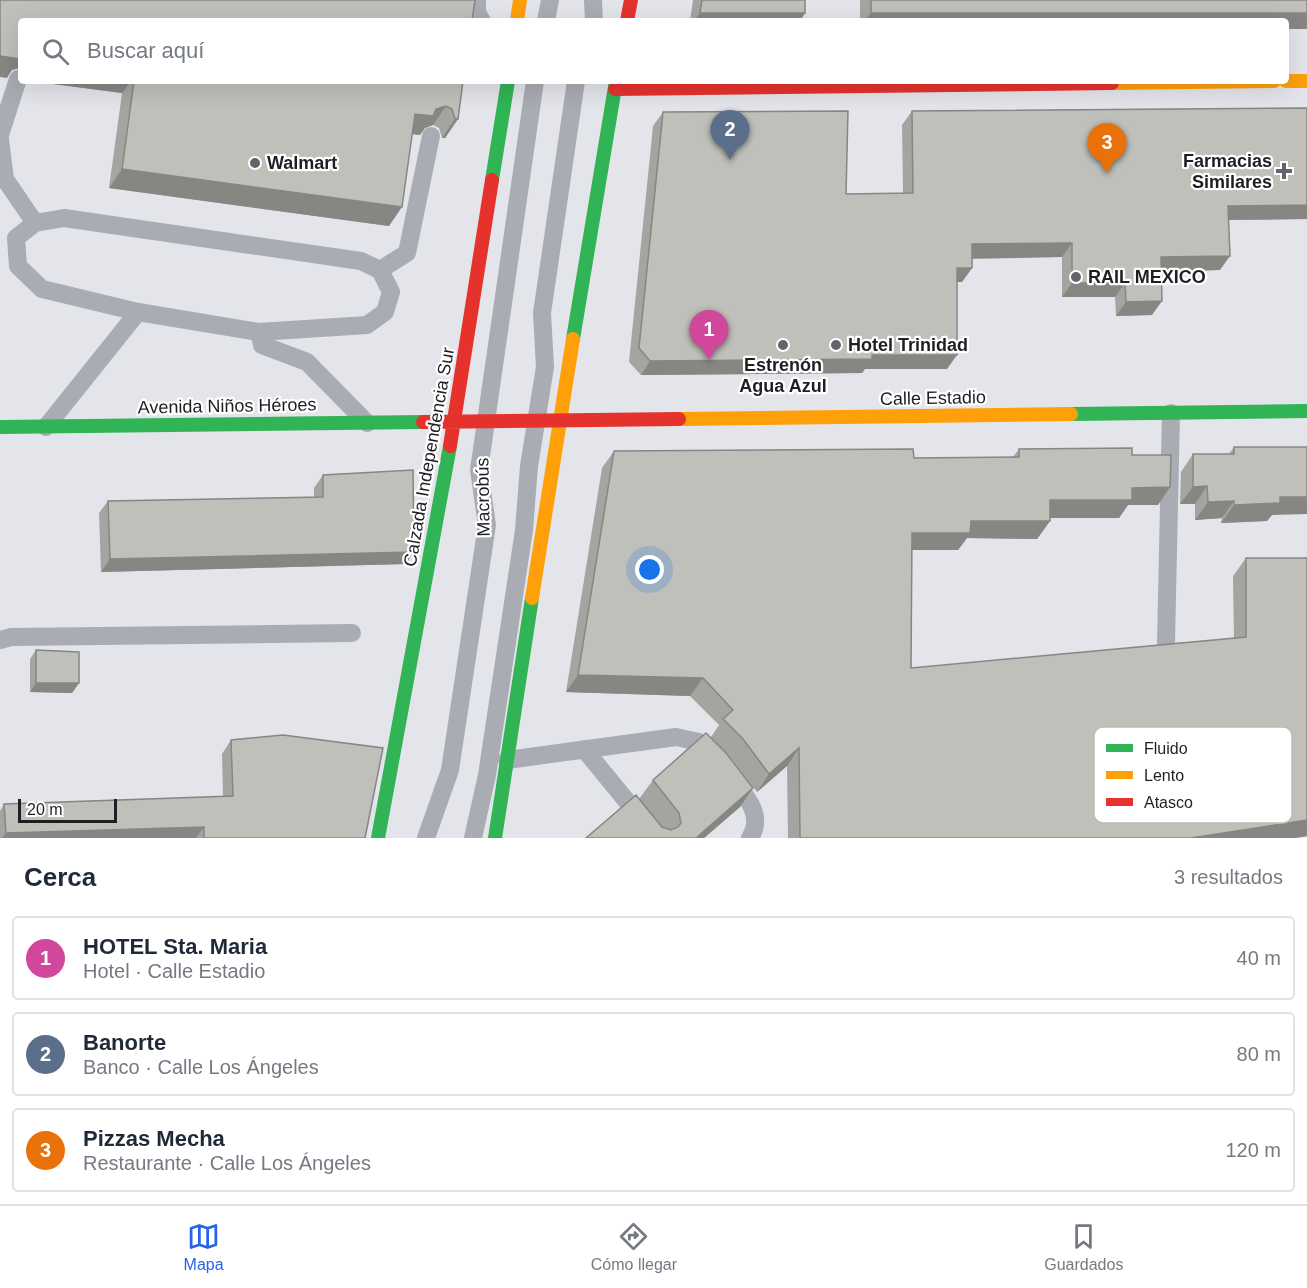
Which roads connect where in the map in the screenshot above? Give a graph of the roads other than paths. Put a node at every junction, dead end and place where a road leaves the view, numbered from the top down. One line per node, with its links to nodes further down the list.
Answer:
1 (477, 0): 6 (lane)
2 (520, 0): 7 (main road)
3 (550, 0): 8 (lane)
4 (593, 0): 9 (lane)
5 (631, 0): 10 (main road)
6 (481, 18)
7 (517, 18)
8 (547, 18)
9 (594, 18)
10 (628, 18)
11 (18, 79): 19 (lane)
12 (1289, 81): 13 (main road)
13 (1307, 81)
14 (508, 84): 31 (main road, Calzada Independencia Sur)
15 (535, 84): 29 (lane, Macrobús)
16 (576, 84): 30 (lane)
17 (780, 84): 18 (main road)
18 (615, 85): 28 (main road)
19 (0, 135)
20 (431, 136): 23 (lane)
21 (0, 139): 22 (lane)
22 (35, 223): 23 (lane); 24 (lane)
23 (380, 270): 25 (lane)
24 (138, 312): 25 (lane); 33 (lane)
25 (259, 332): 32 (lane)
26 (1307, 411): 27 (main road, Calle Estadio)
27 (1171, 413): 28 (main road, Calle Estadio); 37 (lane)
28 (559, 420): 30 (main road, Calle Estadio); 39 (main road)
29 (486, 421): 30 (main road, Calle Estadio); 31 (main road, Avenida Niños Héroes); 41 (lane, Macrobús)
30 (536, 421): 42 (lane)
31 (454, 422): 32 (main road, Avenida Niños Héroes); 40 (main road, Calzada Independencia Sur)
32 (367, 423): 33 (main road, Avenida Niños Héroes)
33 (46, 426): 34 (main road, Avenida Niños Héroes)
34 (0, 427)
35 (351, 633): 36 (lane)
36 (0, 640)
37 (1166, 642)
38 (584, 749): 39 (lane); 44 (lane); 45 (lane)
39 (507, 760): 43 (main road)
40 (378, 838)
41 (426, 838)
42 (473, 838)
43 (495, 838)
44 (657, 838)
45 (750, 838)

